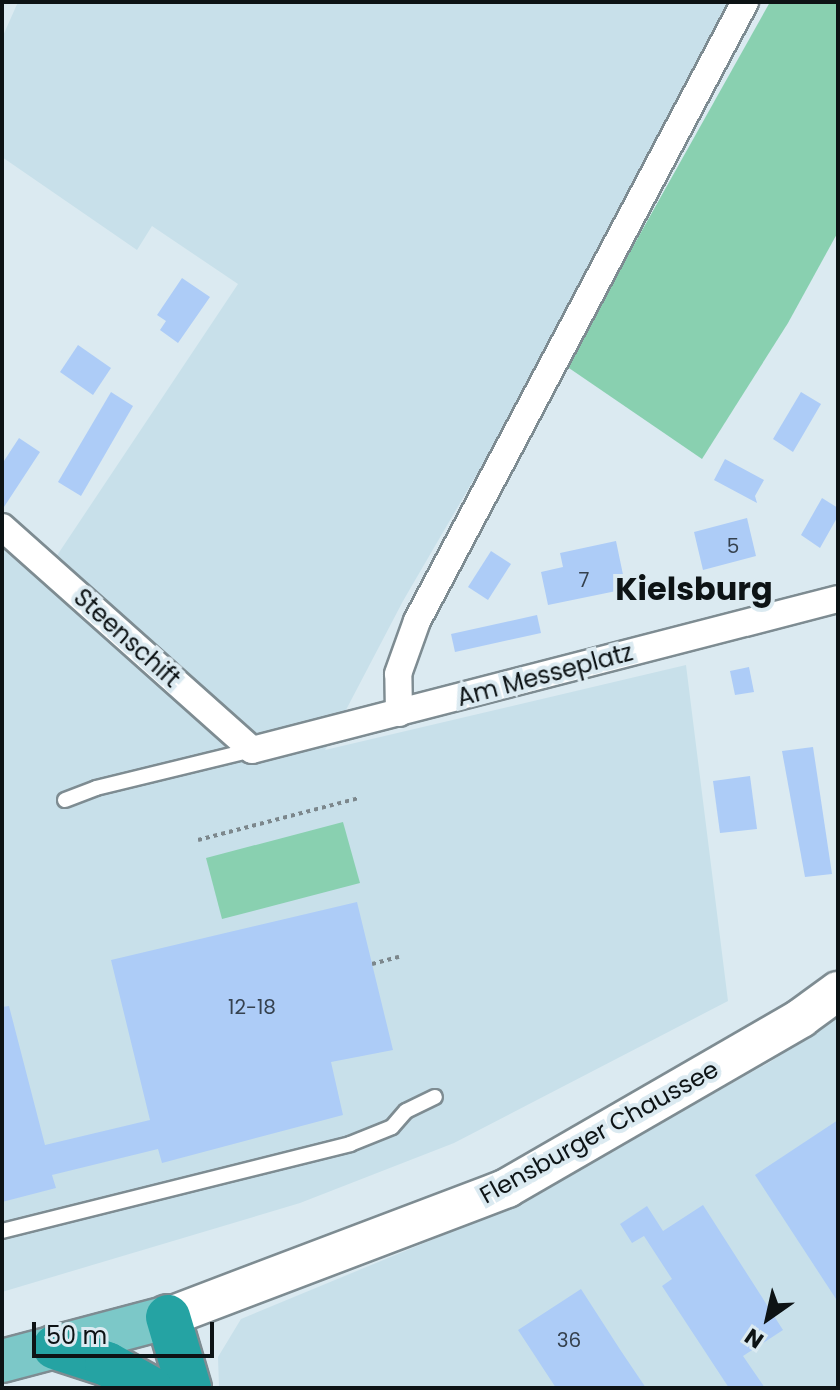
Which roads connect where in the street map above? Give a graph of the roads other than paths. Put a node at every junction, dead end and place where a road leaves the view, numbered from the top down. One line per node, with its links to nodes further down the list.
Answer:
1 (745, 2): 4 (street)
2 (2, 527): 5 (street, Steenschift)
3 (838, 599): 4 (street, Am Messeplatz)
4 (399, 713): 5 (street, Am Messeplatz)
5 (252, 750): 6 (lane)
6 (65, 800)
7 (838, 991): 10 (main road, Flensburger Chaussee)
8 (435, 1097): 9 (lane)
9 (2, 1231)
10 (168, 1317): 11 (main road); 14 (highway)
11 (55, 1347): 12 (main road); 13 (highway)
12 (2, 1361)
13 (150, 1388)
14 (189, 1388)

